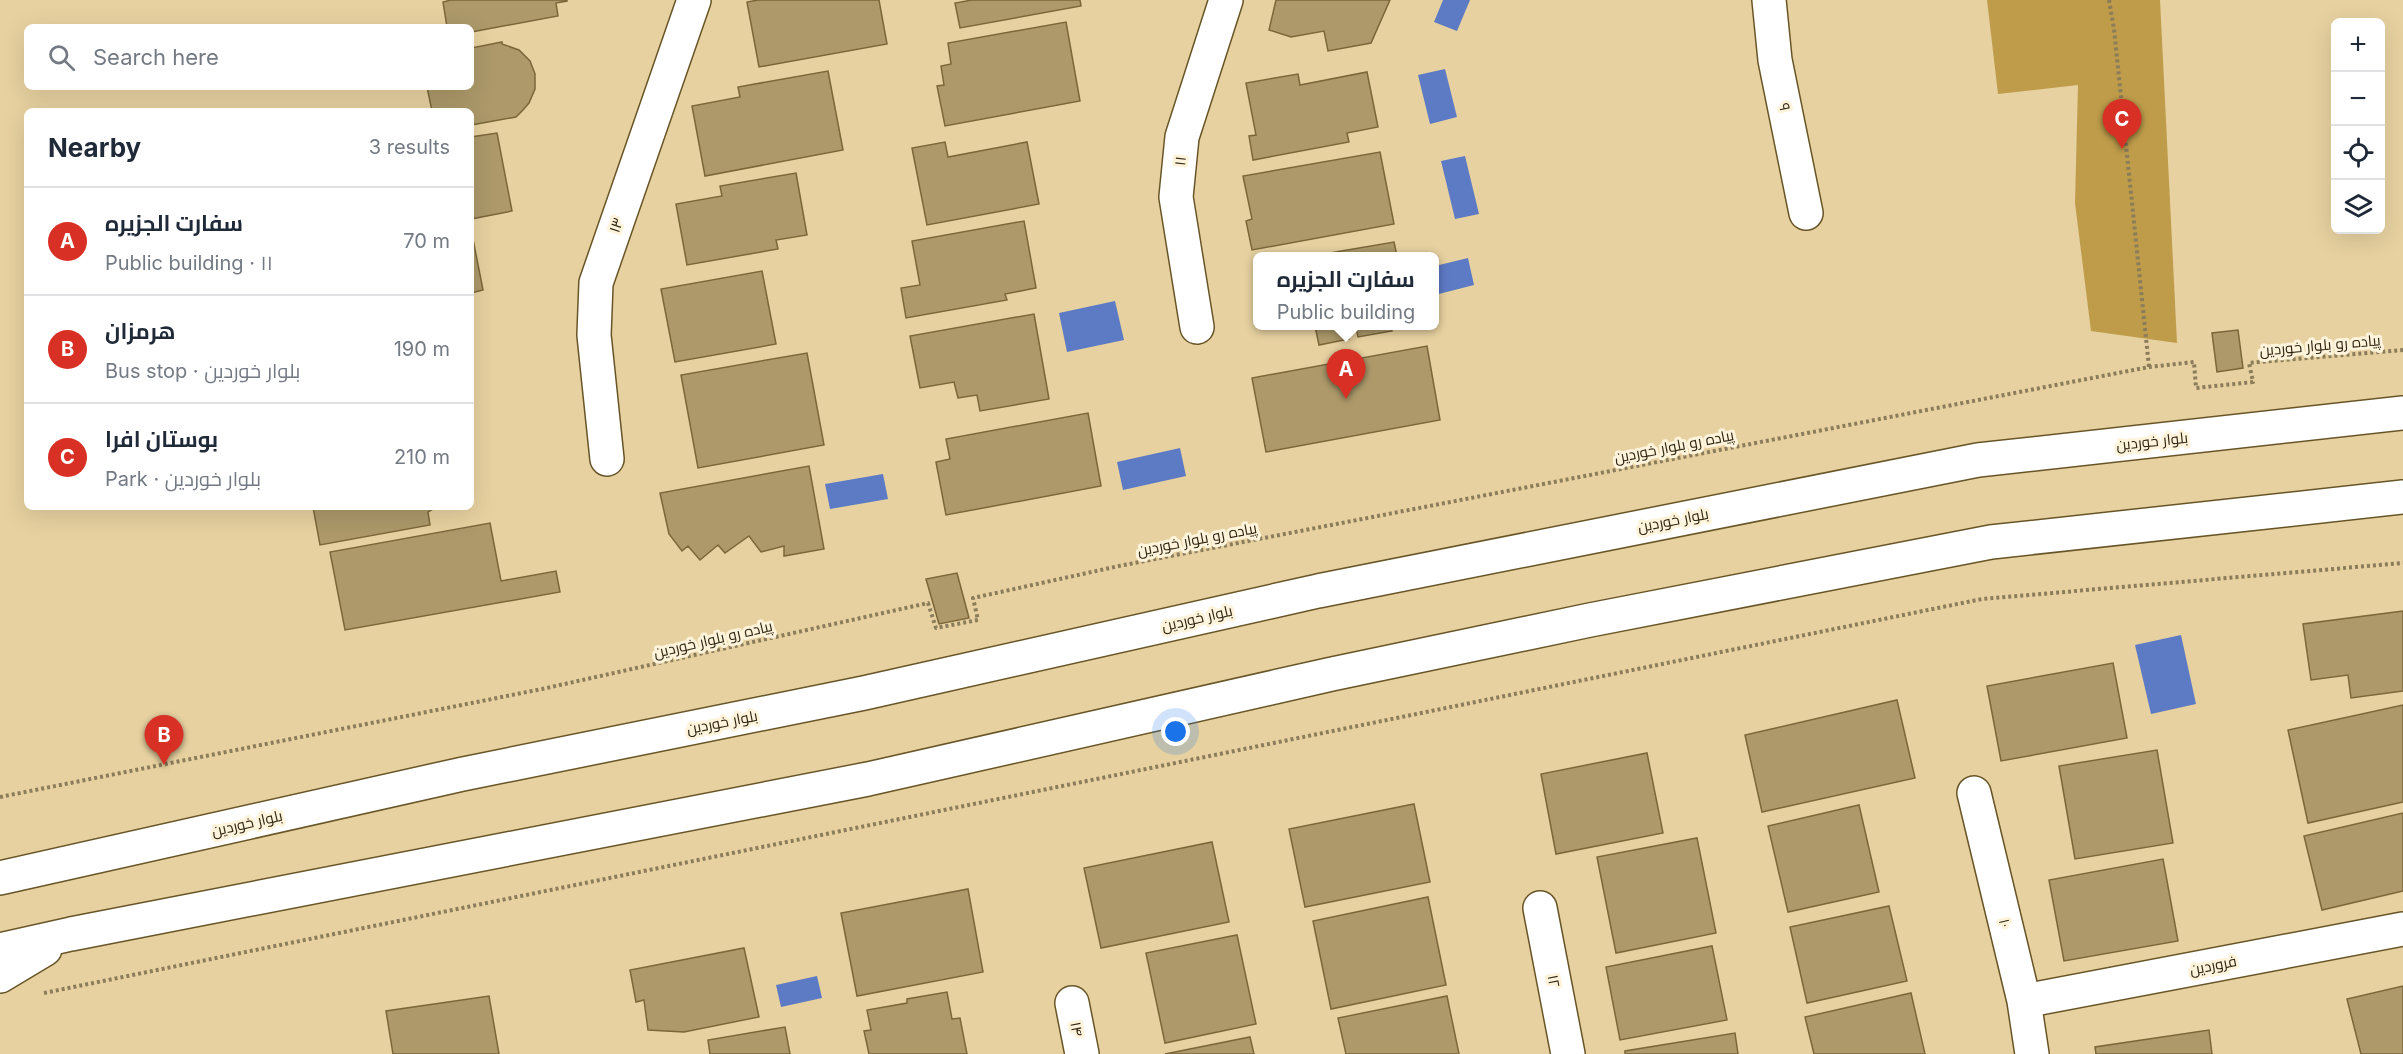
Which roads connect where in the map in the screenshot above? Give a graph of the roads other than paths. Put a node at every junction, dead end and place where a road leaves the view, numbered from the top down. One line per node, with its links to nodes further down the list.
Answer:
1 (694, 0): 7 (main road, ۱۳)
2 (1226, 0): 5 (main road, ۱۱)
3 (1768, 0): 4 (main road, ۹)
4 (1806, 213)
5 (1197, 327)
6 (2403, 414): 11 (main road, بلوار خوردین)
7 (607, 459)
8 (2403, 497): 15 (main road)
9 (1974, 793): 18 (main road, ۱۰)
10 (0, 854): 11 (main road)
11 (56, 865): 12 (main road, بلوار خوردین)
12 (0, 878)
13 (1540, 908): 21 (main road, ۱۲)
14 (2403, 929): 18 (main road, فروردین)
15 (71, 934): 16 (main road); 17 (main road)
16 (0, 950)
17 (0, 976)
18 (2024, 1001): 22 (main road, ۱۰)
19 (1072, 1003): 20 (main road, ۱۴)
20 (1082, 1054)
21 (1568, 1054)
22 (2032, 1054)

